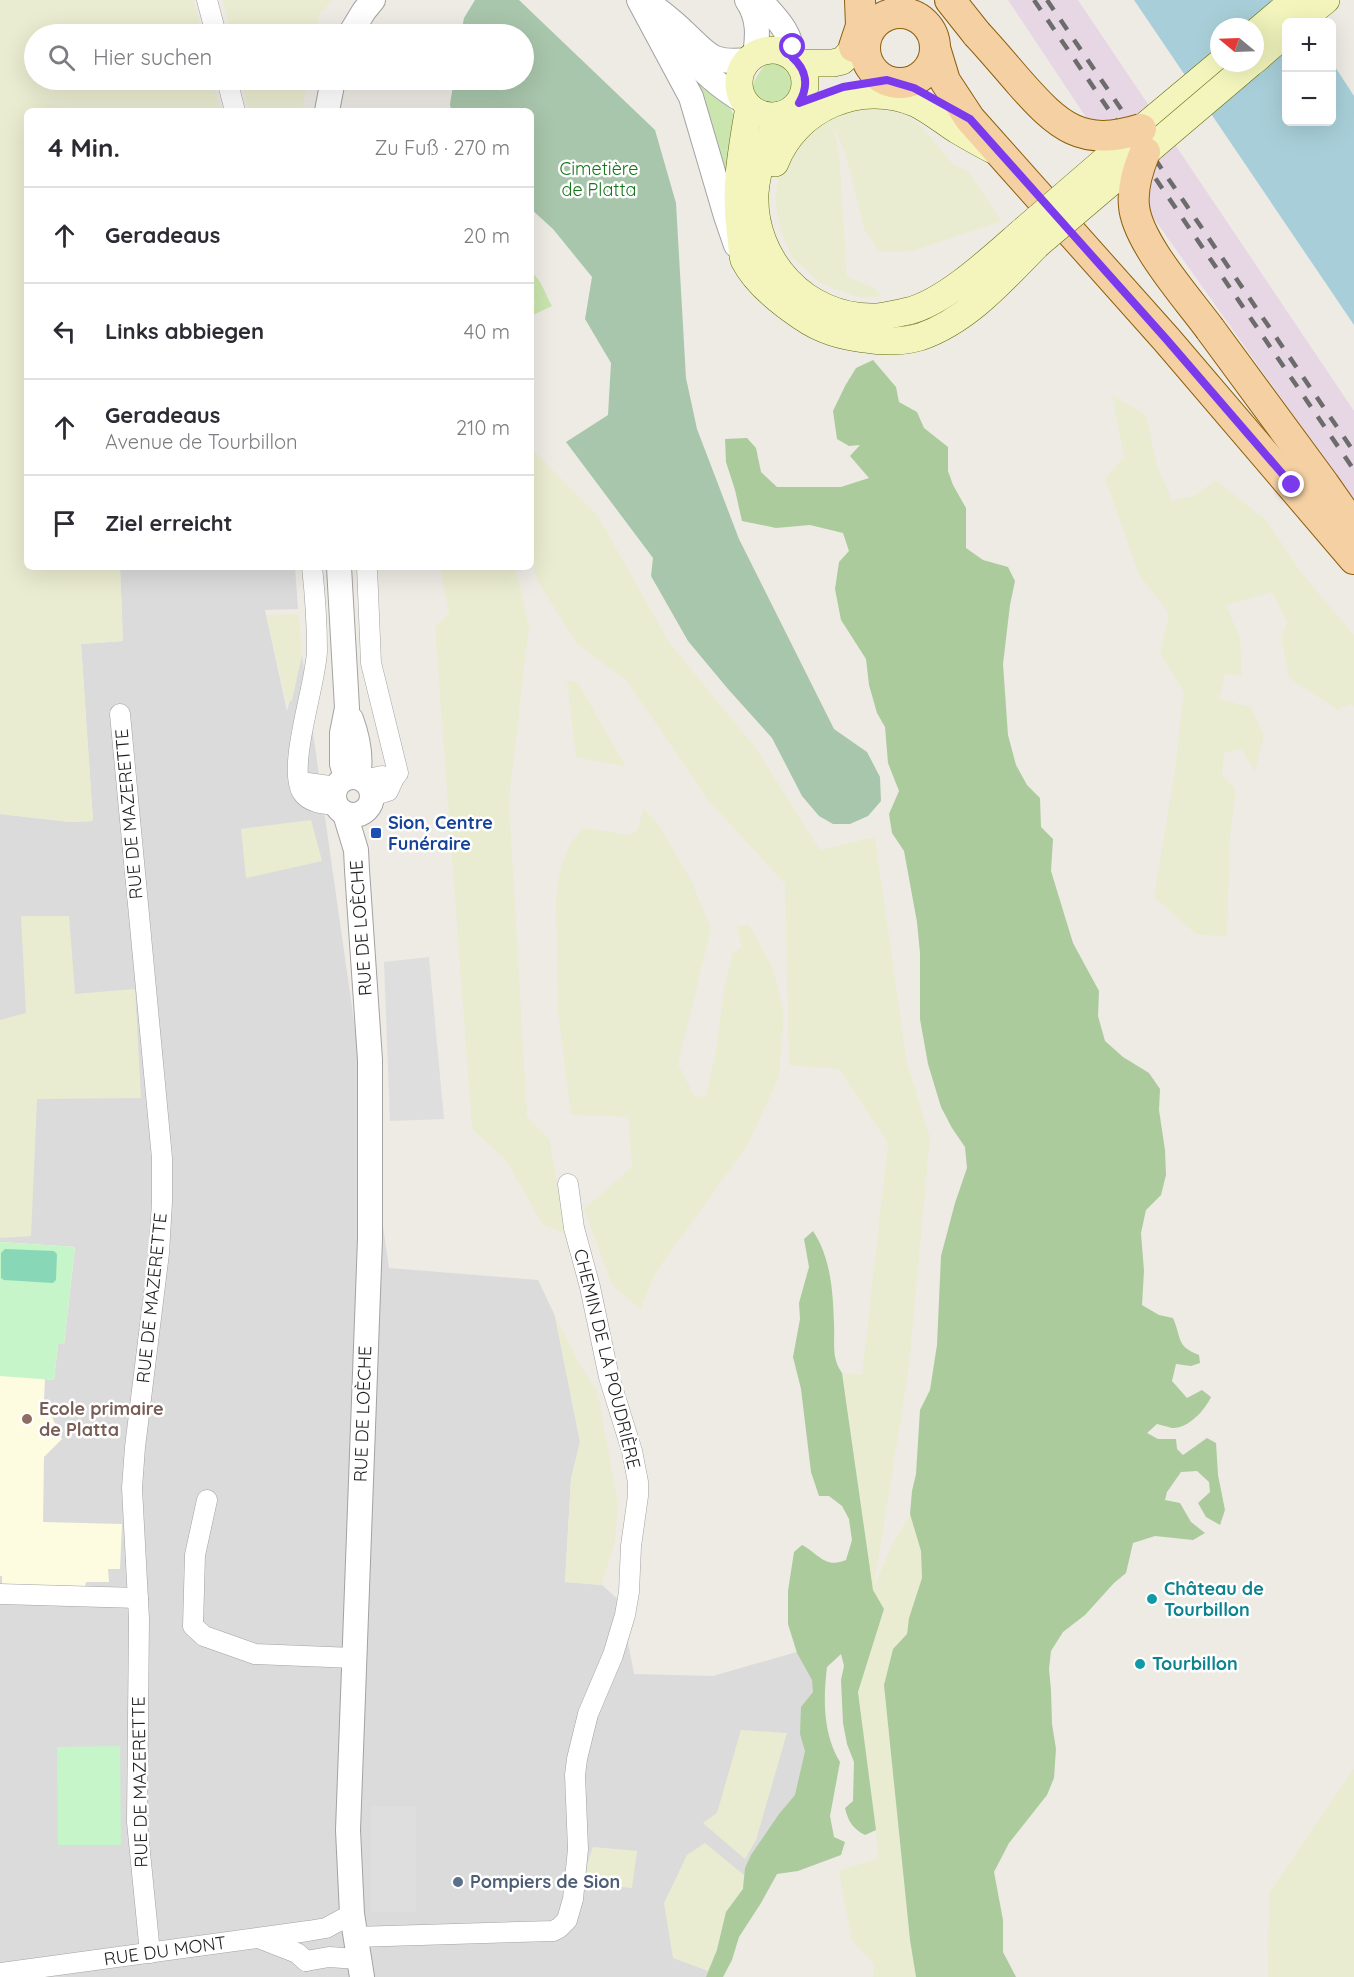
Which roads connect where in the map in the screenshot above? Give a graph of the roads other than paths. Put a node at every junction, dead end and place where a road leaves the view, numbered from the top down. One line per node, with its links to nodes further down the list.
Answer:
1 (207, 0): 14 (street)
2 (374, 0): 15 (street)
3 (639, 0): 36 (street)
4 (747, 0): 21 (street)
5 (760, 0): 22 (street)
6 (860, 0): 18 (main road)
7 (869, 0): 18 (main road)
8 (950, 0): 33 (main road, bridge)
9 (1294, 0): 16 (main road)
10 (1326, 0): 13 (main road)
11 (655, 8): 21 (street); 28 (street)
12 (908, 9): 18 (main road); 19 (main road)
13 (1304, 18)
14 (213, 24)
15 (356, 24)
16 (1264, 25)
17 (1282, 37): 20 (main road)
18 (863, 39): 22 (main road); 25 (main road)
19 (935, 48): 25 (main road); 32 (main road)
20 (1264, 52)
21 (752, 58): 22 (main road); 28 (main road)
22 (795, 60): 31 (main road)
23 (1211, 72): 33 (main road)
24 (1238, 72): 33 (main road, bridge)
25 (892, 81): 31 (main road); 32 (main road)
26 (230, 90): 29 (street)
27 (331, 90): 30 (street)
28 (747, 104): 31 (main road); 36 (main road)
29 (234, 108)
30 (328, 108)
31 (789, 109): 37 (main road)
32 (970, 119): 34 (main road)
33 (1143, 140): 35 (main road, bridge); 38 (main road, bridge)
34 (1004, 157): 37 (main road); 39 (main road)
35 (1030, 238): 36 (main road); 37 (main road)
36 (744, 259)
37 (780, 272)
38 (1354, 527)
39 (1354, 559)
40 (312, 570): 44 (street)
41 (339, 570): 44 (street, RUE DE LOÈCHE)
42 (366, 570): 44 (street)
43 (120, 714): 48 (street, RUE DE MAZERETTE)
44 (353, 794): 49 (street, RUE DE LOÈCHE)
45 (568, 1184): 52 (street, CHEMIN DE LA POUDRIÈRE)
46 (207, 1500): 49 (street)
47 (0, 1594): 48 (street)
48 (138, 1598): 53 (street, RUE DE MAZERETTE)
49 (354, 1658): 52 (street, RUE DE LOÈCHE)
50 (308, 1931): 51 (street, RUE DU MONT); 52 (street, RUE DU MONT); 54 (street)
51 (259, 1938): 53 (street, RUE DU MONT); 54 (street, RUE DU MONT)
52 (357, 1947): 54 (street, CHEMIN DE LA POUDRIÈRE)
53 (150, 1953): 55 (street, RUE DU MONT)
54 (302, 1969)
55 (0, 1973)

